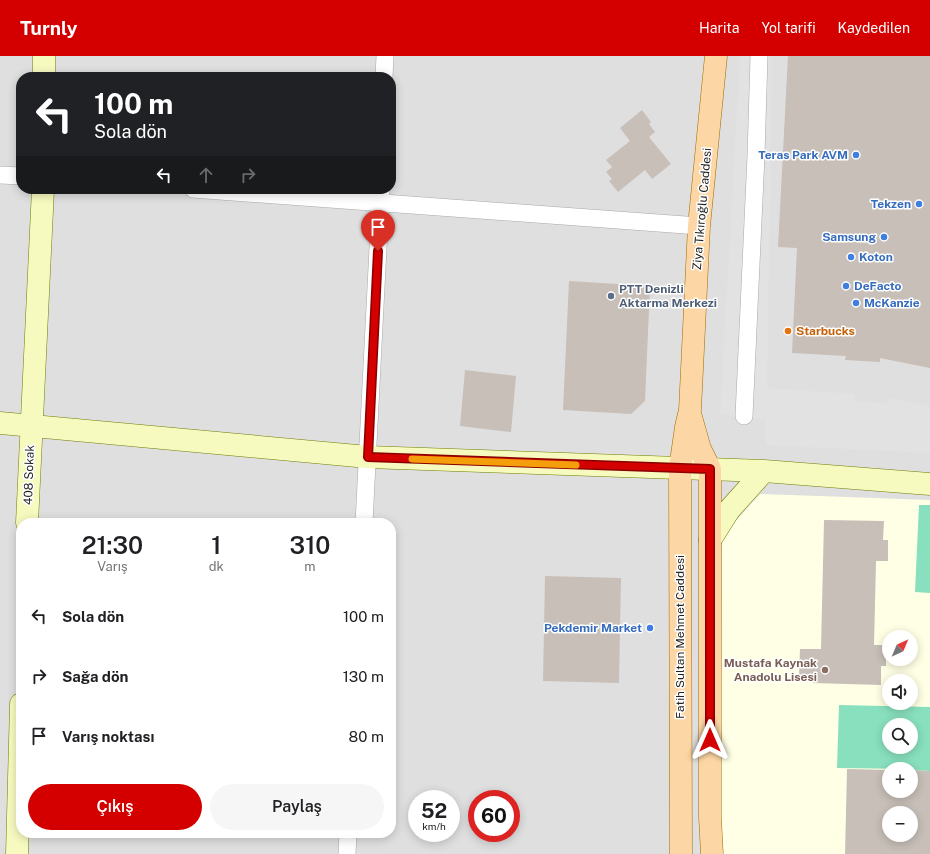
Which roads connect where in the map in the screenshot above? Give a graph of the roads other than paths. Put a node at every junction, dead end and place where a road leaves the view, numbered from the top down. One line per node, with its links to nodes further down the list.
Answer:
1 (44, 56): 5 (street)
2 (385, 56): 6 (street)
3 (716, 56): 12 (main road, Ziya Tıkıroğlu Caddesi)
4 (759, 56): 14 (street)
5 (44, 72)
6 (384, 72)
7 (0, 175): 8 (street)
8 (16, 176)
9 (43, 194): 16 (street, 408 Sokak)
10 (327, 194): 11 (street)
11 (381, 196): 12 (street); 17 (street)
12 (699, 226): 13 (main road, Ziya Tıkıroğlu Caddesi)
13 (690, 410): 18 (main road, Ziya Tıkıroğlu Caddesi); 19 (main road, Ziya Tıkıroğlu Caddesi)
14 (744, 416)
15 (0, 423): 16 (street)
16 (31, 427): 17 (street); 22 (street, 408 Sokak)
17 (368, 457): 18 (street); 23 (street)
18 (680, 469): 19 (street); 29 (main road, Fatih Sultan Mehmet Caddesi)
19 (710, 469): 20 (street); 24 (main road)
20 (764, 471): 21 (street); 24 (street)
21 (930, 484)
22 (27, 518)
23 (364, 518)
24 (710, 540): 30 (main road)
25 (17, 838): 27 (street)
26 (348, 838): 28 (street)
27 (16, 854)
28 (347, 854)
29 (681, 854)
30 (712, 854)

